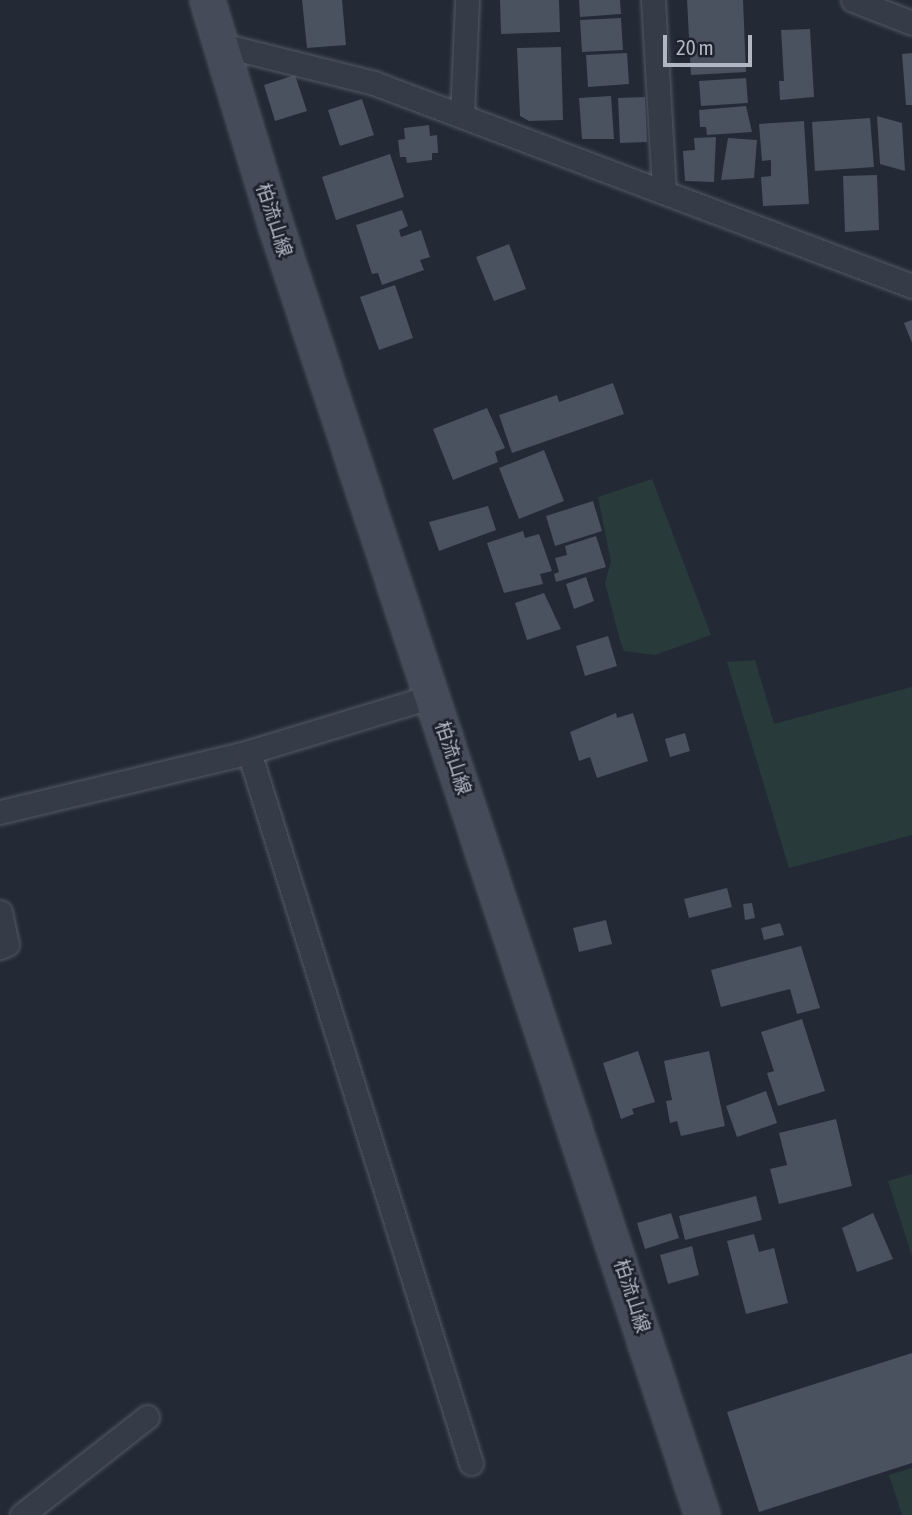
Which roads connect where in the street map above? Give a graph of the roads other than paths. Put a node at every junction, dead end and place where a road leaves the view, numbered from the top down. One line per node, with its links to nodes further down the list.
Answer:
1 (207, 0): 6 (main road, 柏流山線)
2 (467, 0): 7 (street)
3 (653, 0): 8 (street)
4 (853, 0): 5 (street)
5 (912, 23)
6 (218, 44): 7 (street); 10 (main road, 柏流山線)
7 (463, 116): 8 (street)
8 (664, 192): 9 (street)
9 (912, 286)
10 (433, 696): 11 (street); 18 (main road, 柏流山線)
11 (249, 752): 12 (street); 16 (street)
12 (0, 812)
13 (0, 912): 14 (street)
14 (0, 947)
15 (146, 1417): 17 (street)
16 (471, 1463)
17 (22, 1515)
18 (702, 1515)

